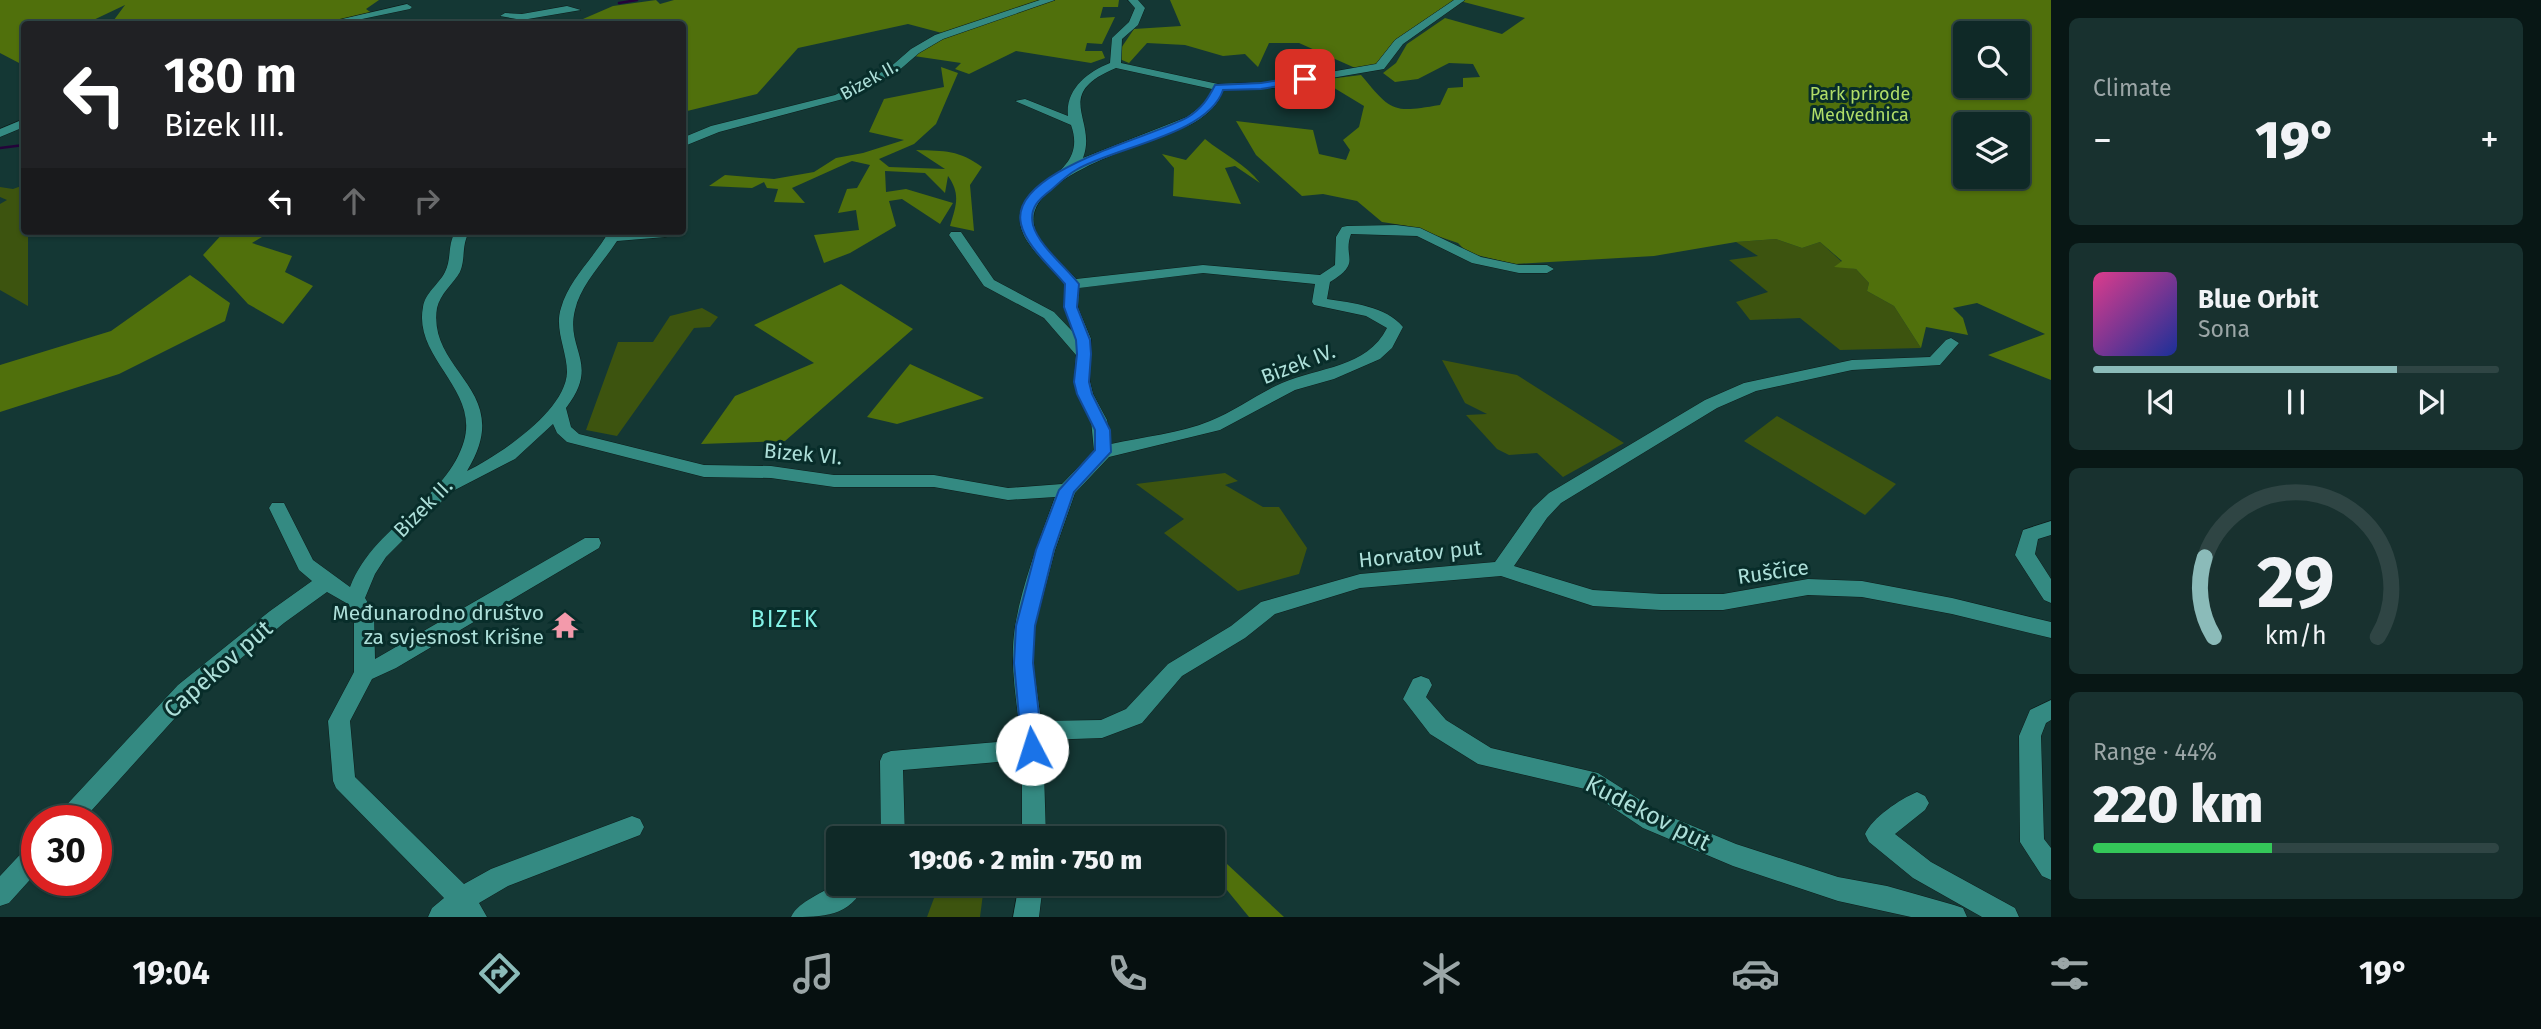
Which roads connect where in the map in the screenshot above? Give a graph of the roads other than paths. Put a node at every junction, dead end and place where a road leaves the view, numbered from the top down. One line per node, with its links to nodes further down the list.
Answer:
1 (1050, 0): 9 (street, Bizek II.)
2 (1066, 0): 9 (street)
3 (1133, 0): 10 (street)
4 (1460, 0): 11 (street)
5 (407, 7): 7 (street)
6 (505, 16): 8 (street)
7 (340, 21)
8 (539, 21)
9 (962, 29): 16 (street, Bizek II.)
10 (1115, 65): 11 (street); 14 (street)
11 (1218, 87): 17 (street)
12 (1021, 101): 14 (street)
13 (21, 124): 15 (street)
14 (1078, 124): 17 (street)
15 (0, 132)
16 (686, 142)
17 (1073, 167): 23 (street)
18 (460, 235): 28 (street, Bizek II.)
19 (613, 235): 26 (street)
20 (956, 235): 25 (street)
21 (1547, 269): 22 (street)
22 (1323, 280): 23 (street); 27 (street, Bizek IV.)
23 (1072, 284): 25 (street)
24 (1951, 344): 33 (street, Horvatov put)
25 (1084, 354): 27 (street)
26 (558, 408): 28 (street); 29 (street, Bizek VI.)
27 (1103, 452): 29 (street)
28 (448, 486): 36 (street, Bizek II.)
29 (1067, 490): 41 (street)
30 (278, 508): 34 (street)
31 (2051, 527): 35 (street)
32 (592, 543): 38 (street)
33 (1500, 569): 37 (street, Ruščice); 41 (street, Horvatov put)
34 (326, 582): 36 (street); 43 (street, Capekov put)
35 (2051, 594)
36 (355, 599): 38 (street)
37 (2051, 630)
38 (365, 673): 52 (street)
39 (1421, 685): 56 (street, Kudekov put)
40 (2051, 709): 47 (street)
41 (1032, 740): 44 (street, Horvatov put); 45 (street)
42 (1917, 803): 57 (street)
43 (82, 805)
44 (893, 826)
45 (1034, 826)
46 (632, 827): 52 (street)
47 (2051, 868)
48 (21, 871): 49 (street)
49 (0, 894)
50 (840, 896): 54 (street)
51 (1029, 896): 55 (street)
52 (468, 908): 53 (street)
53 (441, 917)
54 (804, 917)
55 (1026, 917)
56 (1954, 917)
57 (2006, 917)

